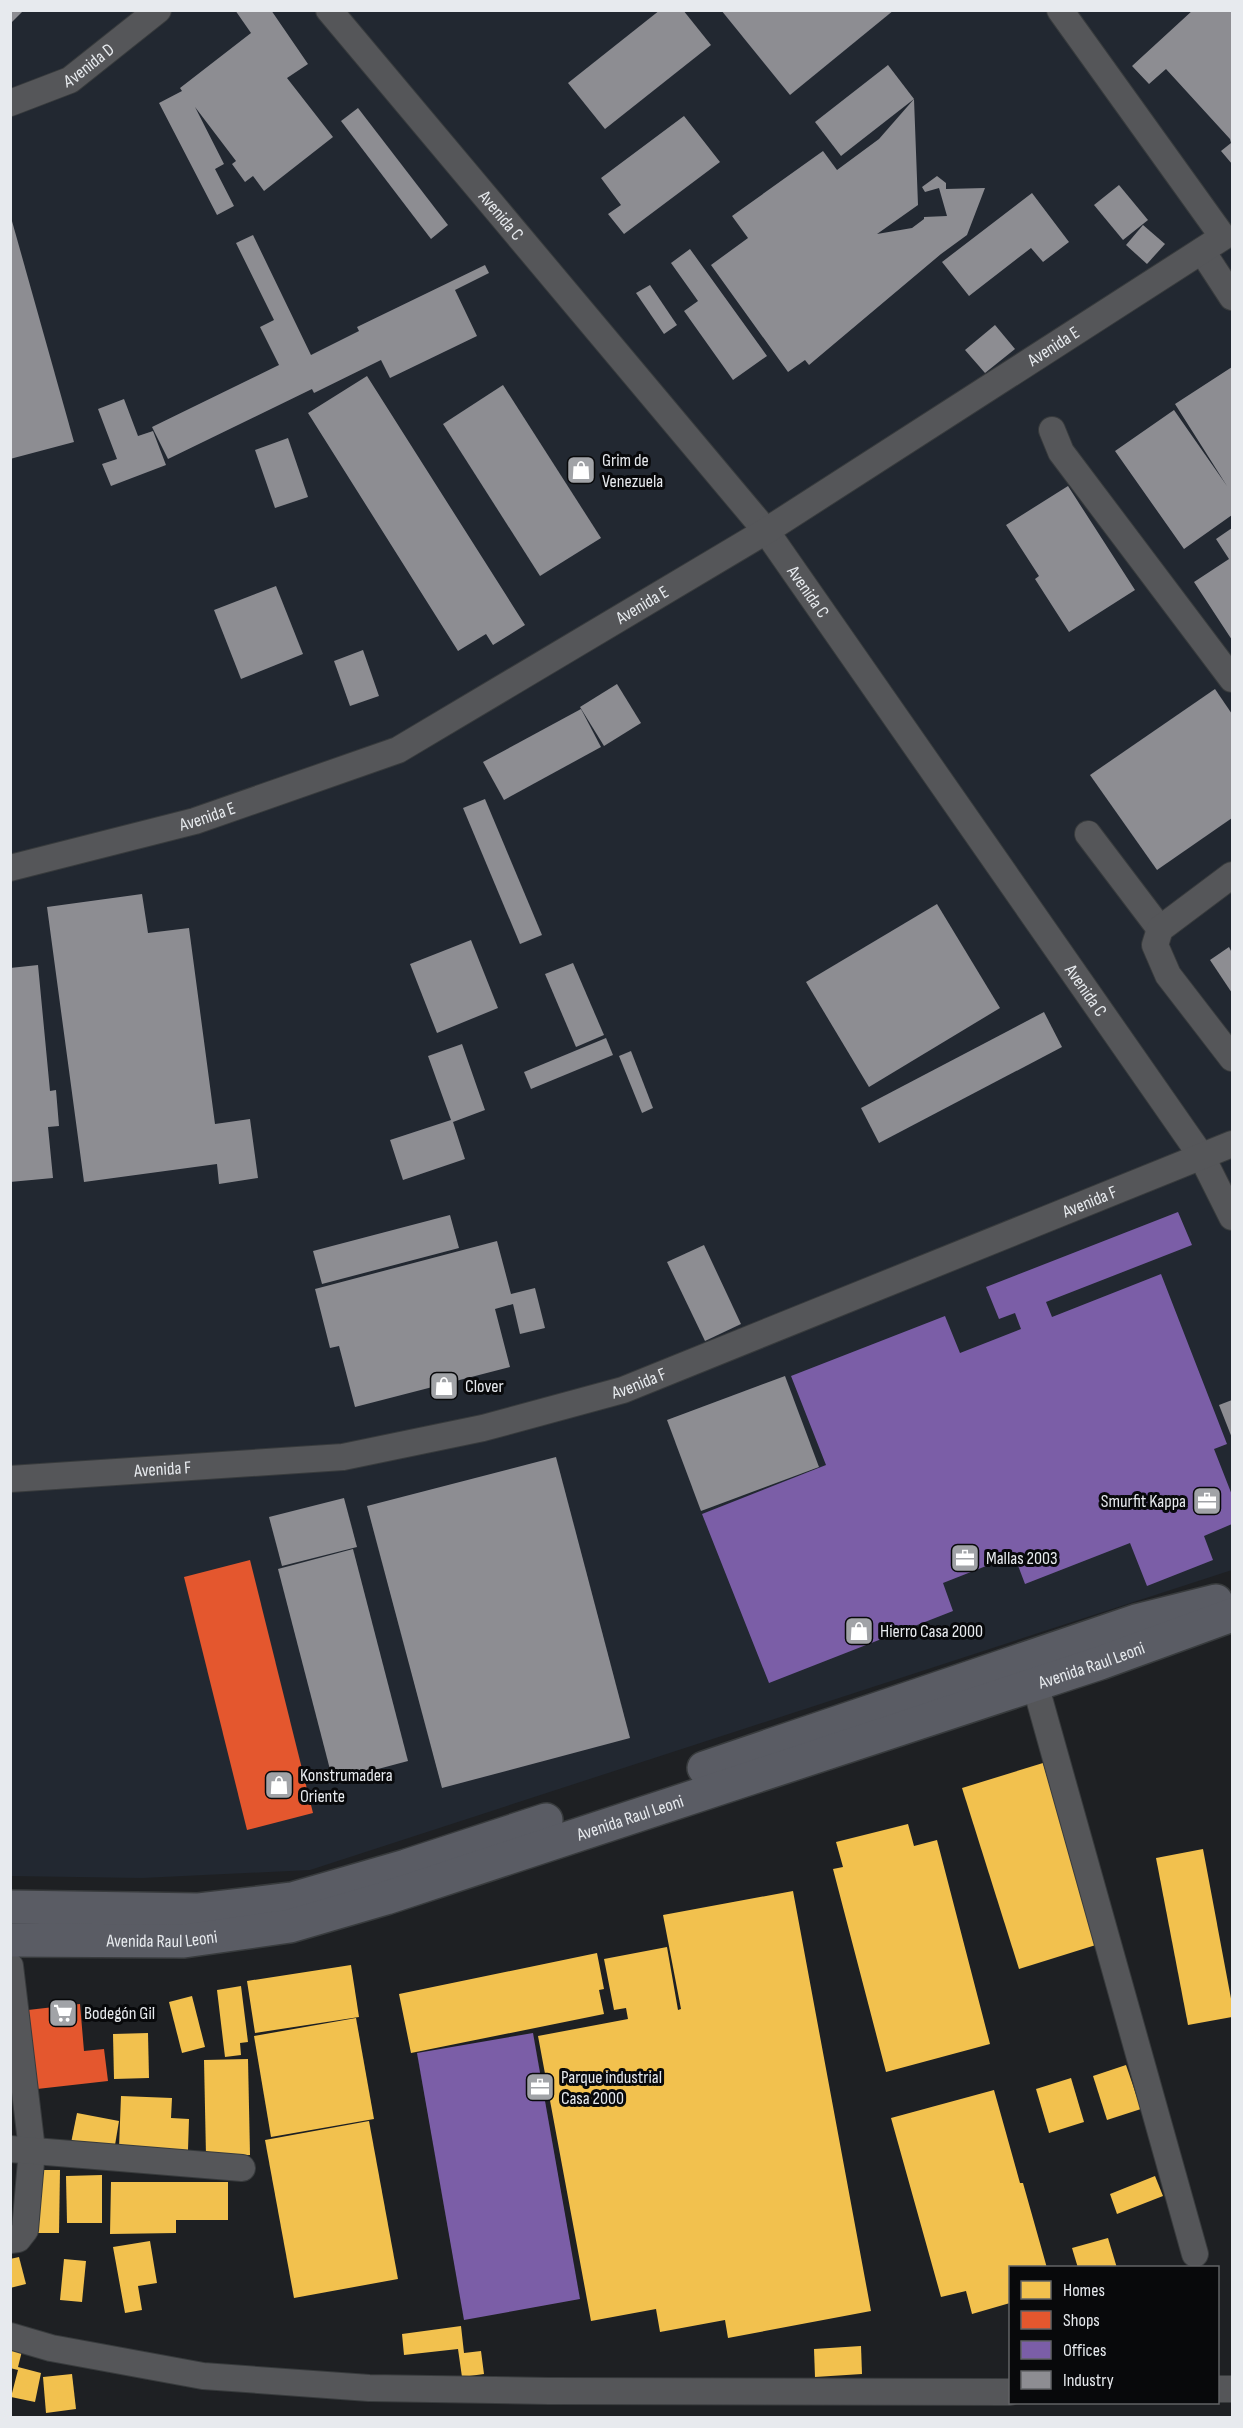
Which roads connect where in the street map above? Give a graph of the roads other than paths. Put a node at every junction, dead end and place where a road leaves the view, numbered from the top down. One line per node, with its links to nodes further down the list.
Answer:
1 (158, 10): 4 (street, Avenida D)
2 (328, 10): 8 (street, Avenida C)
3 (1060, 10): 5 (street, Avenida E)
4 (10, 103)
5 (1202, 251): 6 (street); 8 (street, Avenida E)
6 (1232, 294)
7 (1052, 430): 9 (street)
8 (766, 531): 11 (street, Avenida E); 16 (street, Avenida C)
9 (1233, 679)
10 (1088, 834): 13 (street)
11 (10, 868)
12 (1233, 875): 13 (street)
13 (1160, 929): 14 (street)
14 (1233, 1058)
15 (1233, 1144): 16 (street, Avenida F)
16 (1202, 1157): 17 (street, Avenida C); 18 (street, Avenida F)
17 (1233, 1217)
18 (10, 1479)
19 (1233, 1597): 22 (main road, Avenida Raul Leoni)
20 (1233, 1615): 21 (main road, Avenida Raul Leoni)
21 (1035, 1684): 23 (main road, Avenida Raul Leoni); 28 (street)
22 (10, 1908)
23 (10, 1940)
24 (10, 1966): 25 (street)
25 (21, 2150): 26 (street); 27 (street)
26 (242, 2168)
27 (10, 2240)
28 (1195, 2254)
29 (10, 2336): 30 (street)
30 (1009, 2392)

